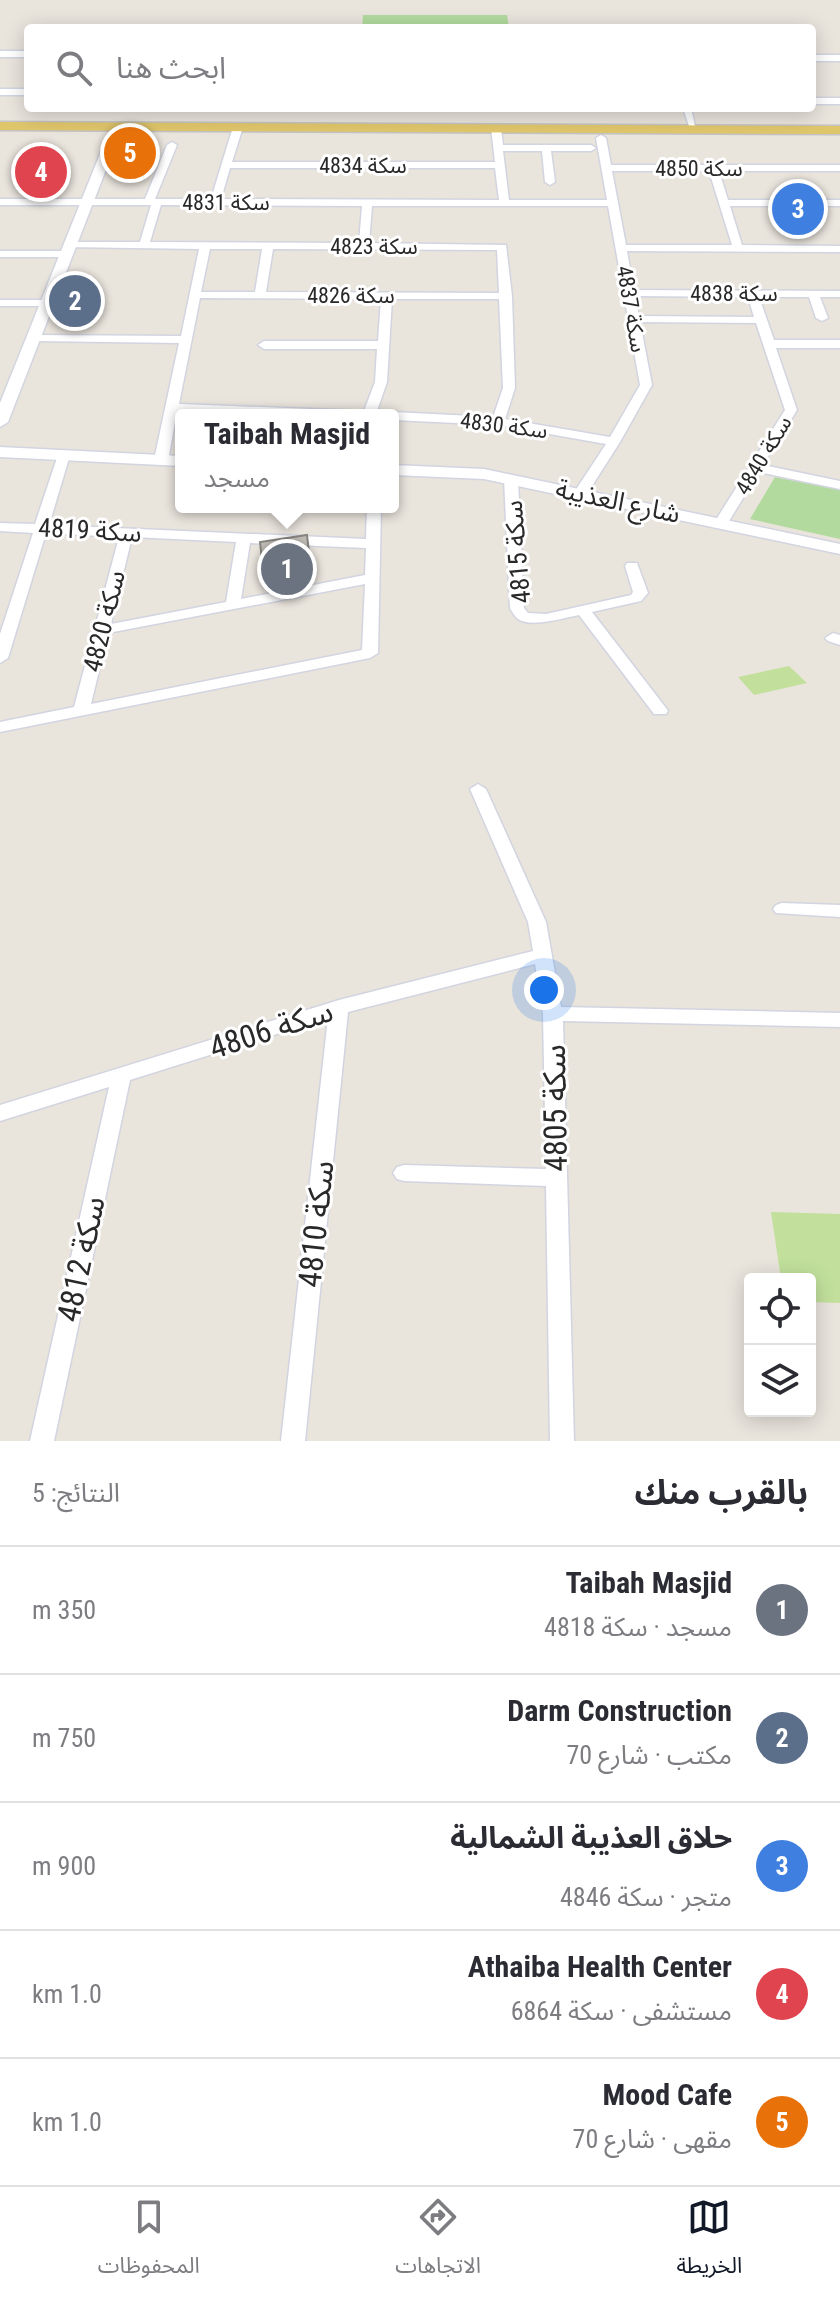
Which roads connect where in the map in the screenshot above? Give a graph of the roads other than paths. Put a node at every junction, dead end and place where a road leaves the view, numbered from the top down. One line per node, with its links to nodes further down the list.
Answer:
1 (0, 54): 2 (street)
2 (24, 54)
3 (816, 58): 4 (street)
4 (840, 58)
5 (0, 92): 6 (street)
6 (24, 92)
7 (816, 101): 8 (street)
8 (840, 101)
9 (688, 112): 11 (street)
10 (0, 124): 11 (main road); 12 (main road)
11 (692, 124): 15 (main road)
12 (97, 126): 13 (main road); 19 (street)
13 (151, 127): 14 (main road); 19 (street)
14 (238, 127): 16 (main road); 25 (street)
15 (840, 127): 18 (main road)
16 (496, 128): 17 (main road); 22 (street)
17 (559, 128): 18 (main road); 20 (street)
18 (629, 128): 20 (street)
19 (114, 134): 32 (street)
20 (601, 138): 27 (street, سكة 4837)
21 (172, 145): 33 (street)
22 (498, 148): 23 (street); 26 (street)
23 (546, 148): 24 (street); 30 (street)
24 (591, 148)
25 (225, 165): 26 (street, سكة 4834); 34 (street)
26 (501, 165): 36 (street)
27 (606, 168): 28 (street, سكة 4850); 37 (street, سكة 4837)
28 (713, 168): 29 (street, سكة 4850); 38 (street)
29 (840, 168)
30 (550, 182)
31 (0, 202): 32 (street, سكة 4831)
32 (86, 202): 33 (street, سكة 4831); 47 (street)
33 (153, 202): 34 (street, سكة 4831); 40 (street)
34 (215, 202): 35 (street, سكة 4831)
35 (367, 203): 36 (street, سكة 4831); 43 (street)
36 (504, 203): 37 (street, سكة 4831)
37 (612, 203): 44 (street, سكة 4837)
38 (725, 203): 39 (street); 45 (street)
39 (840, 203)
40 (144, 245): 41 (street, سكة 4823); 47 (street, سكة 4823)
41 (205, 246): 42 (street, سكة 4823); 53 (street)
42 (268, 246): 43 (street, سكة 4823); 54 (street)
43 (364, 246): 56 (street, سكة 4823)
44 (622, 248): 45 (street); 49 (street, سكة 4837)
45 (738, 249): 46 (street)
46 (840, 249)
47 (67, 250): 48 (street, سكة 4823); 58 (street)
48 (0, 254)
49 (629, 293): 50 (street, سكة 4838); 60 (street, سكة 4837)
50 (752, 293): 51 (street, سكة 4838); 61 (street, سكة 4840)
51 (813, 294): 52 (street, سكة 4838); 59 (street)
52 (840, 294)
53 (195, 295): 54 (street, سكة 4826); 63 (street)
54 (260, 295): 55 (street, سكة 4826)
55 (387, 295): 56 (street, سكة 4826); 66 (street)
56 (506, 296): 72 (street, سكة 4823)
57 (0, 303): 58 (street)
58 (46, 303): 62 (street)
59 (822, 318)
60 (634, 319): 61 (street); 74 (street, سكة 4837)
61 (760, 320): 64 (street, سكة 4840)
62 (33, 338): 63 (street); 73 (street)
63 (186, 340): 68 (street)
64 (768, 344): 67 (street); 79 (street, سكة 4840)
65 (264, 345): 66 (street)
66 (383, 345): 70 (street)
67 (838, 348)
68 (172, 407): 69 (street); 77 (street)
69 (221, 409)
70 (371, 409)
71 (399, 416): 72 (street, سكة 4830)
72 (498, 421): 74 (street, سكة 4830)
73 (0, 422)
74 (614, 442): 83 (street, سكة 4837)
75 (0, 452): 76 (street)
76 (64, 455): 77 (street); 87 (street)
77 (161, 460): 78 (street)
78 (175, 461)
79 (758, 468): 82 (street); 85 (street, سكة 4840)
80 (399, 470): 81 (street, شارع العذيبة)
81 (511, 479): 83 (street, شارع العذيبة); 95 (street, سكة 4815)
82 (840, 485)
83 (580, 494): 85 (street, شارع العذيبة)
84 (374, 513): 90 (street)
85 (721, 523): 91 (street, شارع العذيبة)
86 (0, 527): 87 (street, سكة 4819)
87 (42, 527): 88 (street, سكة 4819); 97 (street)
88 (127, 531): 89 (street, سكة 4819); 96 (street, سكة 4820)
89 (244, 538): 90 (street, سكة 4819); 94 (street)
90 (373, 544): 93 (street)
91 (840, 549)
92 (632, 566): 95 (street, سكة 4815)
93 (372, 578): 94 (street); 98 (street)
94 (233, 603): 96 (street)
95 (583, 611): 99 (street)
96 (102, 630): 98 (street, سكة 4820)
97 (0, 658)
98 (81, 711): 100 (street)
99 (660, 711)
100 (0, 727)
101 (478, 789): 104 (street, سكة 4805)
102 (782, 909): 103 (street)
103 (840, 911)
104 (544, 955): 105 (street, سكة 4806); 106 (street, سكة 4805)
105 (339, 1007): 108 (street, سكة 4806); 113 (street, سكة 4810)
106 (553, 1014): 107 (street); 111 (street, سكة 4805)
107 (840, 1020)
108 (121, 1077): 109 (street, سكة 4806); 112 (street, سكة 4812)
109 (0, 1113)
110 (404, 1173): 111 (street)
111 (557, 1178): 114 (street, سكة 4805)
112 (42, 1441)
113 (293, 1441)
114 (562, 1441)

